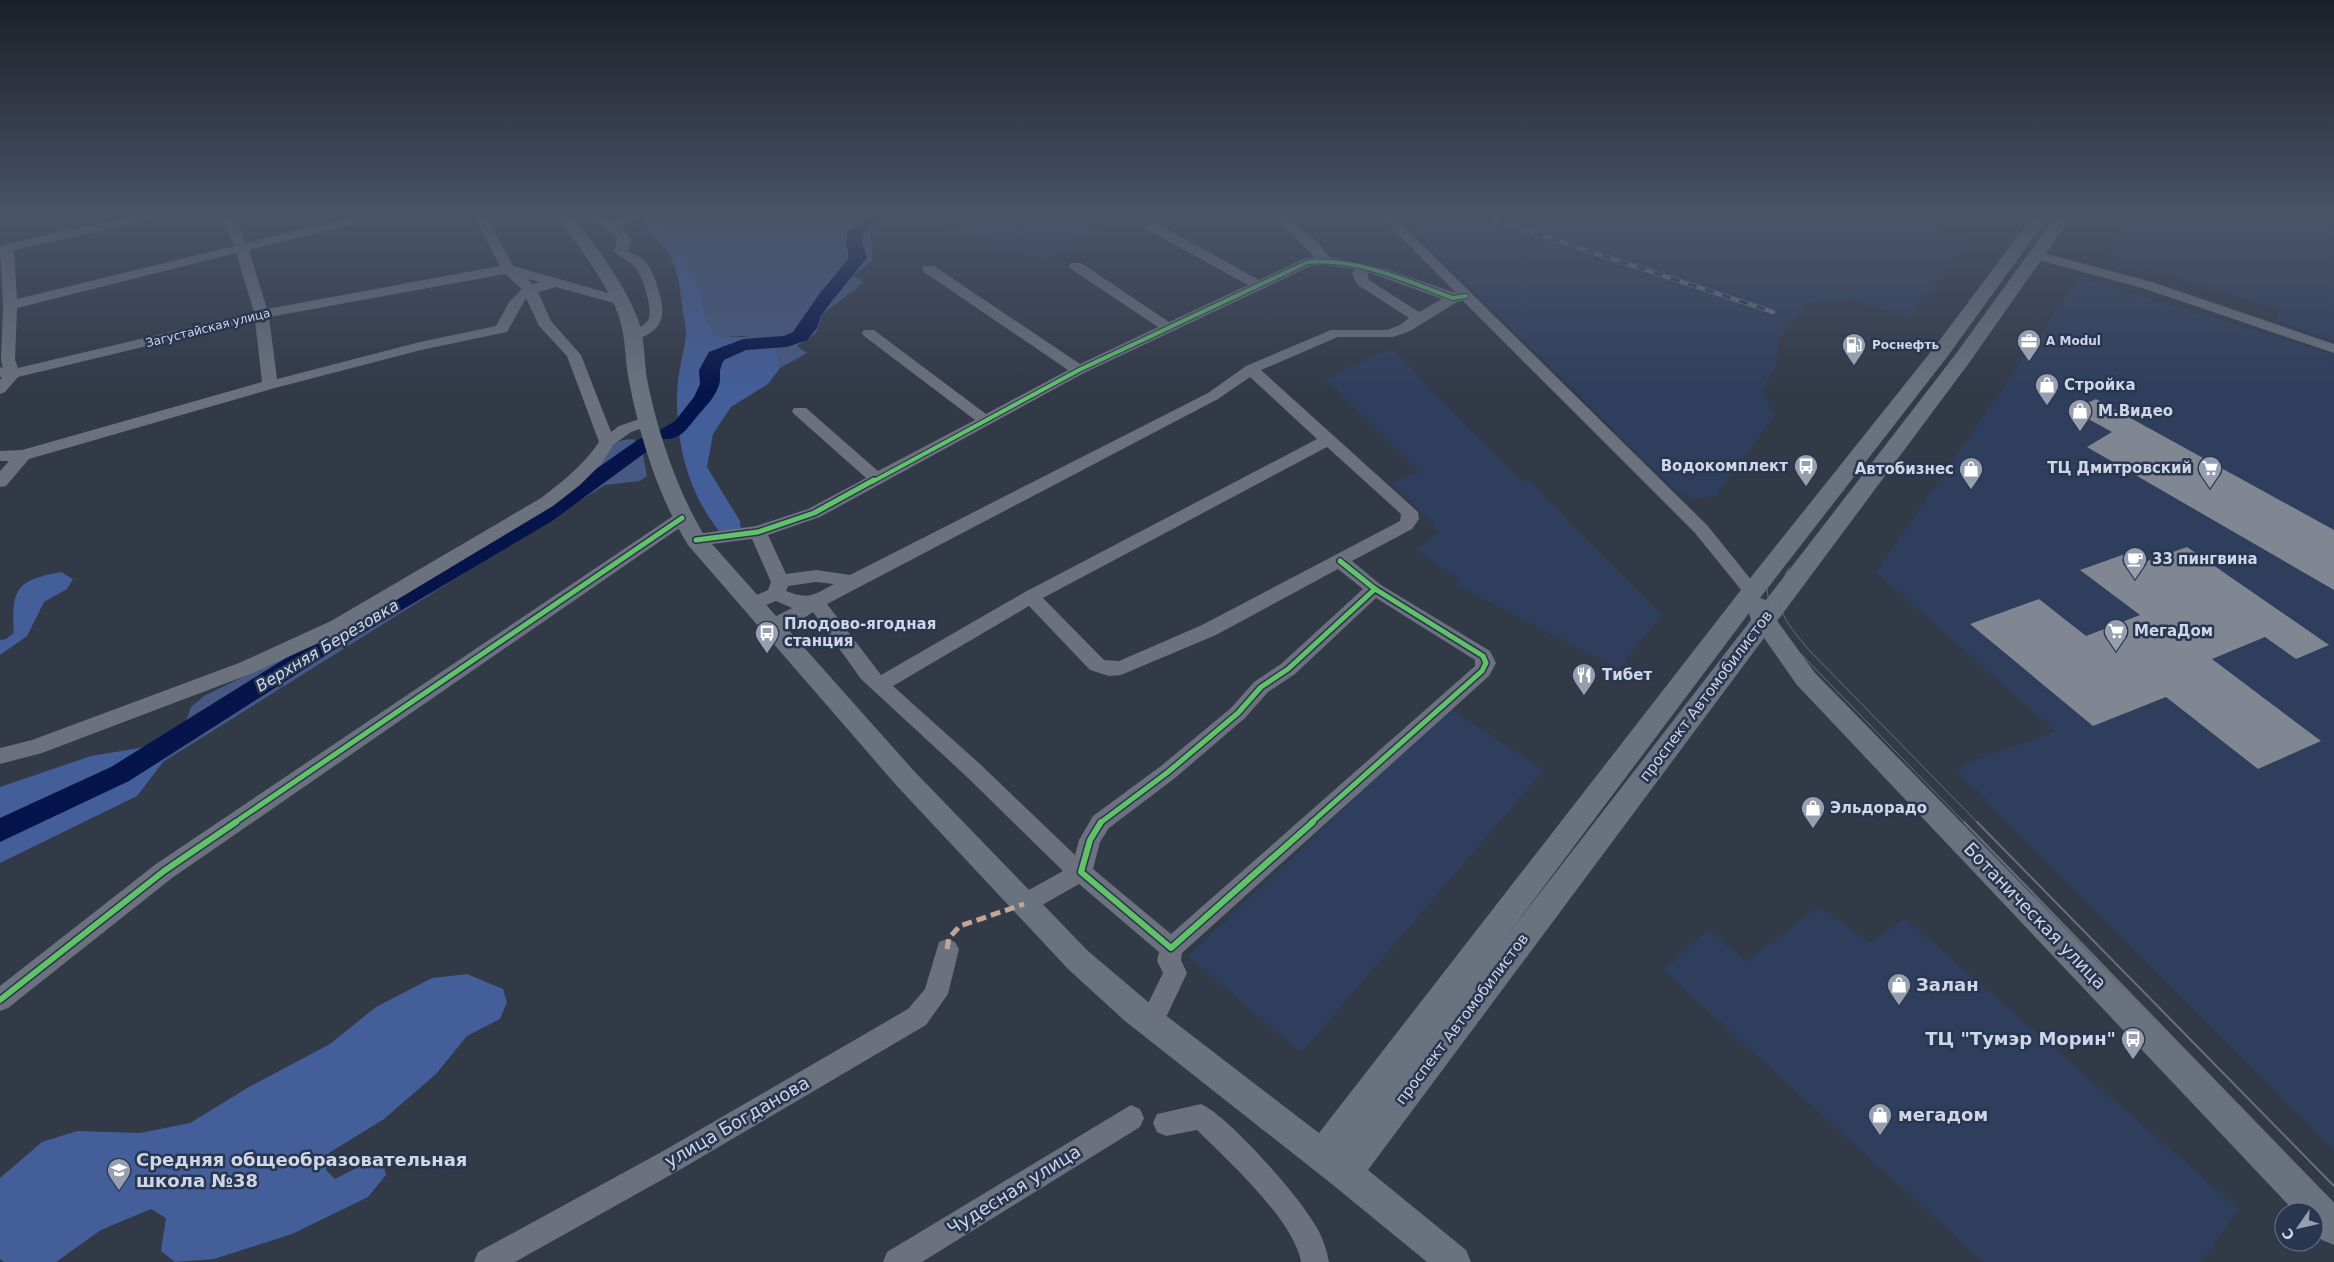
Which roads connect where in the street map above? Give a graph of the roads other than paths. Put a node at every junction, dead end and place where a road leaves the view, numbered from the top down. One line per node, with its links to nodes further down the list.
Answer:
1 (8, 275): 24 (street)
2 (130, 275): 24 (street)
3 (250, 275): 25 (street)
4 (473, 275): 25 (street, Загустайская улица)
5 (515, 275): 21 (street)
6 (530, 275): 19 (street, Загустайская улица)
7 (604, 275): 23 (main road)
8 (647, 275): 29 (street)
9 (939, 275): 32 (street)
10 (1089, 275): 27 (street)
11 (1240, 275): 20 (street)
12 (1280, 275): 20 (street)
13 (1359, 275): 26 (street)
14 (1386, 275): 22 (street)
15 (1439, 275): 22 (street)
16 (1998, 275): 51 (main road, проспект Автомобилистов)
17 (2022, 275): 55 (main road, проспект Автомобилистов)
18 (2110, 275): 30 (street)
19 (557, 282): 21 (street); 23 (street, Загустайская улица)
20 (1258, 285): 27 (street)
21 (529, 288): 34 (street); 40 (street)
22 (1459, 297): 26 (street); 51 (street)
23 (621, 301): 29 (main road)
24 (10, 306): 33 (street)
25 (262, 314): 33 (street, Загустайская улица); 34 (street)
26 (1419, 318): 31 (street)
27 (1167, 327): 32 (street)
28 (869, 333): 38 (street)
29 (633, 336): 37 (main road)
30 (2334, 349)
31 (1251, 369): 39 (street); 49 (street)
32 (1078, 370): 38 (street)
33 (7, 373): 35 (street)
34 (270, 385): 41 (street)
35 (0, 388)
36 (800, 411): 43 (street)
37 (648, 420): 40 (street); 45 (main road)
38 (985, 420): 43 (street)
39 (1328, 440): 48 (street); 53 (street)
40 (607, 442): 58 (street)
41 (23, 455): 42 (street); 44 (street)
42 (0, 456)
43 (878, 479): 46 (street)
44 (0, 482)
45 (682, 518): 47 (main road); 63 (street)
46 (758, 532): 47 (street); 52 (street)
47 (696, 540): 52 (main road)
48 (1340, 561): 50 (street); 53 (street)
49 (852, 582): 52 (street); 54 (street)
50 (1375, 589): 59 (street); 61 (street)
51 (1752, 592): 55 (main road, Ботаническая улица); 67 (main road, проспект Автомобилистов)
52 (770, 593): 54 (street); 56 (main road)
53 (1031, 597): 57 (street)
54 (816, 604): 56 (street); 57 (street)
55 (1763, 620): 67 (main road, проспект Автомобилистов); 68 (main road, Ботаническая улица)
56 (774, 626): 60 (main road)
57 (879, 685): 59 (street)
58 (0, 756)
59 (1081, 872): 60 (street); 61 (street)
60 (1024, 904): 64 (main road)
61 (1171, 948): 64 (street)
62 (947, 949): 69 (street, улица Богданова)
63 (0, 1000)
64 (1151, 1022): 67 (main road)
65 (1131, 1118): 70 (street, Чудесная улица)
66 (1166, 1123): 71 (street)
67 (1334, 1164): 72 (main road)
68 (2334, 1228)
69 (488, 1262)
70 (897, 1262)
71 (1315, 1262)
72 (1454, 1262)

